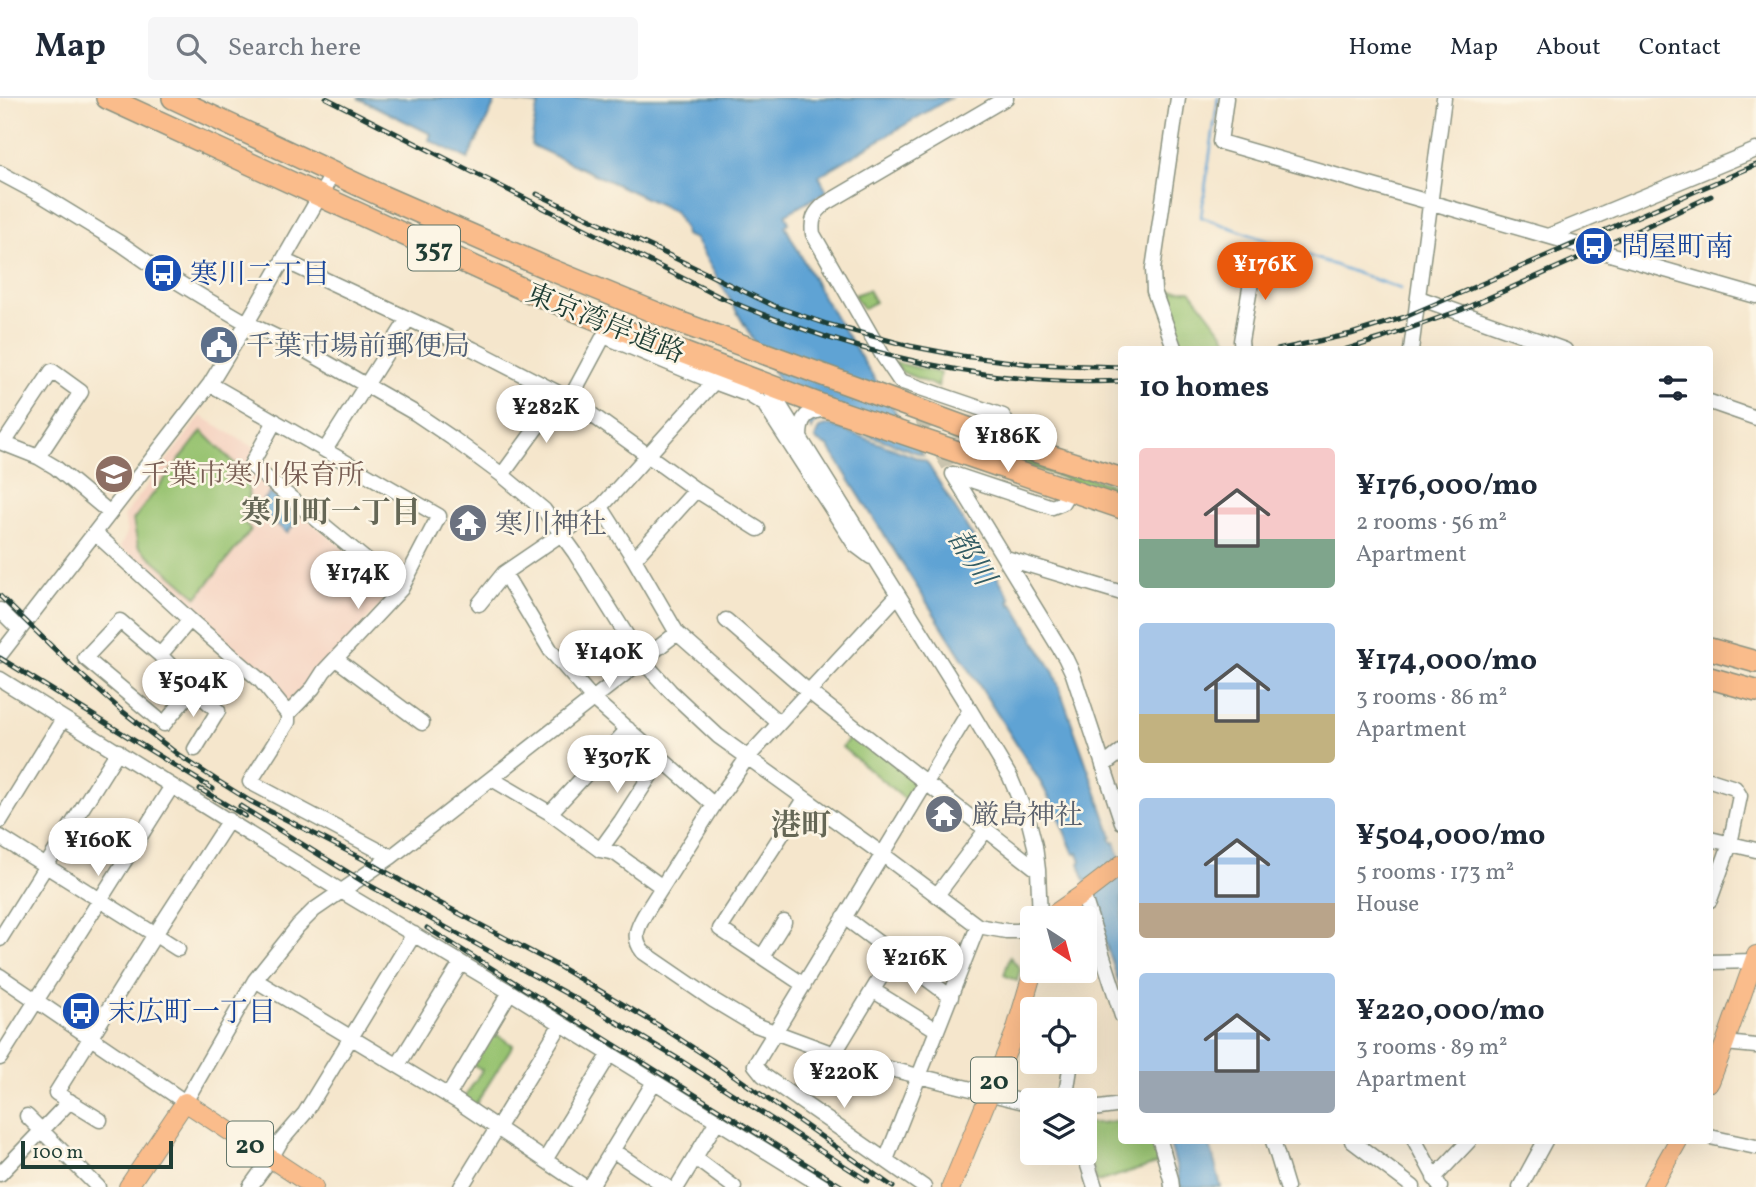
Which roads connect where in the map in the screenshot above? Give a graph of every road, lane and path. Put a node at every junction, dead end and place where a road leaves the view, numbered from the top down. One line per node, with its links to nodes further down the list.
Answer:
1 (107, 98): 10 (highway, 東京湾岸道路 / 357)
2 (173, 98): 9 (highway, 東京湾岸道路 / 357)
3 (1006, 98): 29 (street)
4 (1178, 98): 21 (street)
5 (1226, 98): 12 (street)
6 (1444, 98): 12 (street)
7 (1756, 150): 13 (street)
8 (0, 173): 19 (street)
9 (333, 173): 10 (street); 11 (highway, 東京湾岸道路 / 357)
10 (320, 195): 15 (street); 20 (highway, 東京湾岸道路 / 357)
11 (382, 196): 28 (highway); 29 (highway, 東京湾岸道路 / 357)
12 (1432, 202): 13 (street); 17 (street)
13 (1548, 236): 16 (street)
14 (1256, 253): 22 (street)
15 (283, 260): 18 (street); 19 (street)
16 (1756, 296)
17 (1419, 298): 23 (street); 24 (street)
18 (408, 318): 27 (street); 30 (street)
19 (247, 323): 26 (street); 27 (street)
20 (607, 331): 25 (street); 28 (highway, 東京湾岸道路 / 357); 30 (street)
21 (1174, 346)
22 (1242, 346)
23 (1413, 346)
24 (1554, 346)
25 (714, 382): 38 (street); 52 (street)
26 (210, 384): 34 (street); 46 (street)
27 (366, 385): 37 (street); 40 (street)
28 (776, 388): 32 (highway, 東京湾岸道路 / 357); 35 (street)
29 (896, 391): 41 (highway, 東京湾岸道路 / 357)
30 (566, 396): 38 (street); 40 (street)
31 (1713, 403): 33 (street)
32 (830, 408): 35 (street); 43 (highway, 東京湾岸道路 / 357)
33 (1756, 418)
34 (275, 421): 37 (street); 54 (street)
35 (800, 438): 52 (street)
36 (2, 442): 39 (street); 39 (street)
37 (325, 450): 54 (street)
38 (648, 455): 42 (street); 44 (street)
39 (38, 457): 46 (street)
40 (502, 475): 49 (street)
41 (1118, 478)
42 (696, 490): 47 (street); 51 (street)
43 (1070, 491): 45 (highway, 東京湾岸道路 / 357); 50 (street)
44 (601, 507): 49 (street); 51 (street)
45 (1118, 507)
46 (110, 513): 48 (street)
47 (758, 529)
48 (95, 533): 59 (street); 61 (street)
49 (561, 533): 53 (street); 67 (street)
50 (1006, 558): 55 (street); 86 (street)
51 (634, 559): 62 (street)
52 (879, 563): 56 (street)
53 (504, 573): 57 (street); 74 (street)
54 (401, 589): 66 (street)
55 (1118, 592)
56 (898, 595): 72 (street); 75 (street)
57 (479, 604)
58 (0, 610): 61 (street)
59 (190, 620): 65 (street); 76 (street)
60 (726, 620): 72 (street)
61 (19, 629): 64 (street)
62 (677, 633): 67 (street); 79 (street)
63 (1713, 650): 68 (highway)
64 (0, 655)
65 (160, 655): 71 (street); 71 (street)
66 (336, 659): 76 (street); 78 (street)
67 (642, 660): 74 (street); 84 (street)
68 (1756, 662)
69 (0, 679): 77 (street)
70 (1713, 679): 73 (highway)
71 (193, 689): 81 (street)
72 (808, 691): 79 (street); 89 (street)
73 (1756, 691)
74 (592, 698): 80 (street); 87 (street)
75 (970, 710): 89 (street); 107 (street)
76 (288, 714): 104 (street)
77 (63, 719): 82 (street); 96 (street)
78 (422, 723)
79 (779, 723): 84 (street)
80 (628, 729): 85 (street); 94 (street)
81 (195, 749)
82 (118, 751): 90 (street); 105 (street)
83 (1118, 754): 86 (street)
84 (747, 758): 91 (street); 92 (street)
85 (661, 759): 92 (street); 101 (street)
86 (1103, 766): 93 (street)
87 (492, 779): 94 (street); 104 (street)
88 (1713, 781): 100 (street)
89 (925, 783): 97 (street); 103 (street)
90 (172, 786): 95 (street); 113 (street)
91 (805, 799): 103 (street); 125 (street)
92 (714, 805): 108 (street)
93 (1118, 810)
94 (550, 813): 101 (street)
95 (229, 820): 109 (street); 120 (street)
96 (0, 821)
97 (986, 830): 107 (street); 112 (street)
98 (0, 837): 105 (street)
99 (1713, 840): 100 (street)
100 (1730, 844): 102 (street); 110 (street)
101 (600, 850): 108 (street)
102 (1756, 850)
103 (882, 854): 112 (street); 116 (street)
104 (391, 857): 109 (street)
105 (46, 866): 113 (street); 122 (street)
106 (1118, 867): 111 (main road)
107 (1038, 870): 114 (street)
108 (662, 887): 140 (street)
109 (341, 891): 121 (street); 130 (street)
110 (1713, 892)
111 (1083, 894): 115 (main road); 136 (street)
112 (937, 895): 118 (street)
113 (100, 900): 120 (street); 135 (street)
114 (1039, 906)
115 (1066, 906)
116 (844, 917): 124 (street); 131 (street)
117 (784, 922): 125 (street)
118 (978, 926): 119 (street); 134 (street)
119 (1020, 930)
120 (155, 934): 123 (street); 141 (street)
121 (414, 934): 127 (street); 142 (street)
122 (0, 939)
123 (178, 949)
124 (894, 955): 132 (street); 134 (street)
125 (762, 957): 131 (street)
126 (1755, 959): 128 (street); 143 (main road)
127 (461, 962): 133 (street); 148 (street)
128 (1713, 962)
129 (0, 976): 135 (street)
130 (255, 980): 142 (street); 156 (street)
131 (804, 985): 140 (street)
132 (874, 991): 138 (street); 146 (street)
133 (510, 992): 137 (street); 153 (street)
134 (951, 997): 138 (street)
135 (36, 1001): 141 (street); 147 (street)
136 (1118, 1003)
137 (561, 1024): 145 (street); 162 (street)
138 (937, 1030): 150 (street)
139 (1020, 1031): 152 (main road, 20)
140 (775, 1032): 146 (street); 177 (street)
141 (91, 1037): 154 (street); 156 (street)
142 (351, 1037): 148 (street); 174 (street)
143 (1726, 1043): 144 (street); 149 (main road)
144 (1756, 1046)
145 (610, 1054): 151 (street); 176 (street)
146 (834, 1054): 150 (street)
147 (0, 1058)
148 (398, 1065): 153 (street)
149 (1713, 1075)
150 (919, 1076): 152 (street); 177 (street)
151 (654, 1082): 161 (street); 173 (street)
152 (989, 1093): 155 (street); 192 (main road, 20)
153 (448, 1096): 162 (street)
154 (70, 1101): 160 (street); 163 (street)
155 (1020, 1101)
156 (185, 1102): 174 (main road, 20); 182 (main road)
157 (1118, 1106): 158 (street)
158 (1097, 1108)
159 (27, 1116): 163 (street)
160 (100, 1120)
161 (717, 1122): 175 (street); 190 (street)
162 (497, 1128): 176 (street); 185 (street)
163 (41, 1131): 179 (street); 181 (street)
164 (1713, 1138): 172 (street)
165 (1161, 1144): 194 (street)
166 (1274, 1144): 195 (street)
167 (1356, 1144): 196 (street)
168 (1417, 1144): 180 (street)
169 (1467, 1144): 180 (street)
170 (1543, 1144): 197 (street)
171 (1676, 1144): 198 (main road)
172 (1756, 1147)
173 (612, 1150): 186 (street); 187 (street)
174 (271, 1158): 183 (street); 184 (main road, 20)
175 (695, 1158): 188 (street); 189 (street)
176 (545, 1160): 186 (street)
177 (886, 1160): 191 (street)
178 (1088, 1165): 193 (street)
179 (0, 1174)
180 (1437, 1182)
181 (98, 1187)
182 (128, 1187)
183 (250, 1187)
184 (314, 1187)
185 (460, 1187)
186 (588, 1187)
187 (667, 1187)
188 (677, 1187)
189 (734, 1187)
190 (824, 1187)
191 (924, 1187)
192 (951, 1187)
193 (1095, 1187)
194 (1172, 1187)
195 (1287, 1187)
196 (1413, 1187)
197 (1520, 1187)
198 (1652, 1187)

